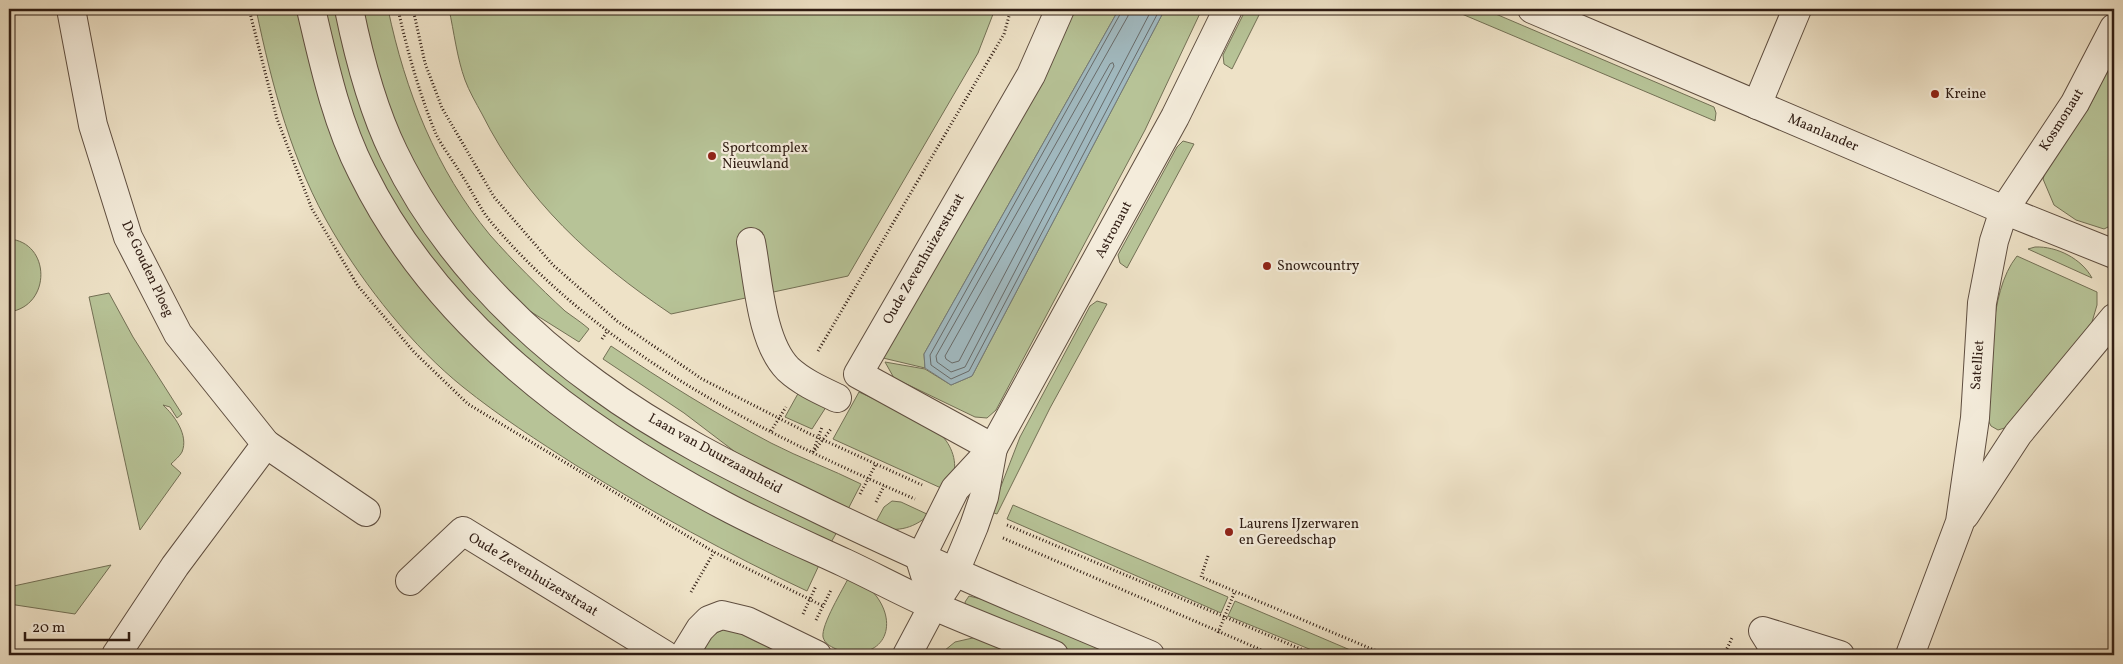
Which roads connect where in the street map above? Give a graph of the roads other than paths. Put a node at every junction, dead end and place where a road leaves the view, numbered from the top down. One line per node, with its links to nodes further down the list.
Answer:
1 (71, 9): 15 (street, De Gouden Ploeg)
2 (311, 9): 22 (street)
3 (350, 9): 19 (street, Laan van Duurzaamheid)
4 (1060, 9): 16 (street, Oude Zevenhuizerstraat)
5 (1228, 9): 16 (street, Astronaut)
6 (1532, 9): 9 (street, Maanlander)
7 (1797, 9): 9 (street)
8 (2114, 28): 10 (street, Kosmonaut)
9 (1757, 105): 10 (street, Maanlander)
10 (2004, 210): 12 (street, Maanlander); 18 (street, Satelliet)
11 (750, 242): 14 (street)
12 (2114, 254)
13 (2114, 318): 18 (street, Satelliet)
14 (837, 398)
15 (266, 444): 17 (street, De Gouden Ploeg); 23 (street)
16 (993, 448): 19 (street, Astronaut); 20 (street, Astronaut)
17 (366, 512)
18 (1960, 522): 32 (street, Satelliet)
19 (920, 559): 20 (street, Laan van Duurzaamheid); 22 (street)
20 (954, 574): 22 (street, Astronaut); 29 (street, Laan van Duurzaamheid)
21 (410, 581): 24 (street, Oude Zevenhuizerstraat)
22 (933, 606): 27 (street, Astronaut); 28 (street)
23 (116, 655)
24 (666, 655)
25 (684, 655): 26 (street)
26 (817, 655)
27 (907, 655)
28 (1054, 655)
29 (1150, 655)
30 (1778, 655): 31 (street)
31 (1840, 655)
32 (1910, 655)

